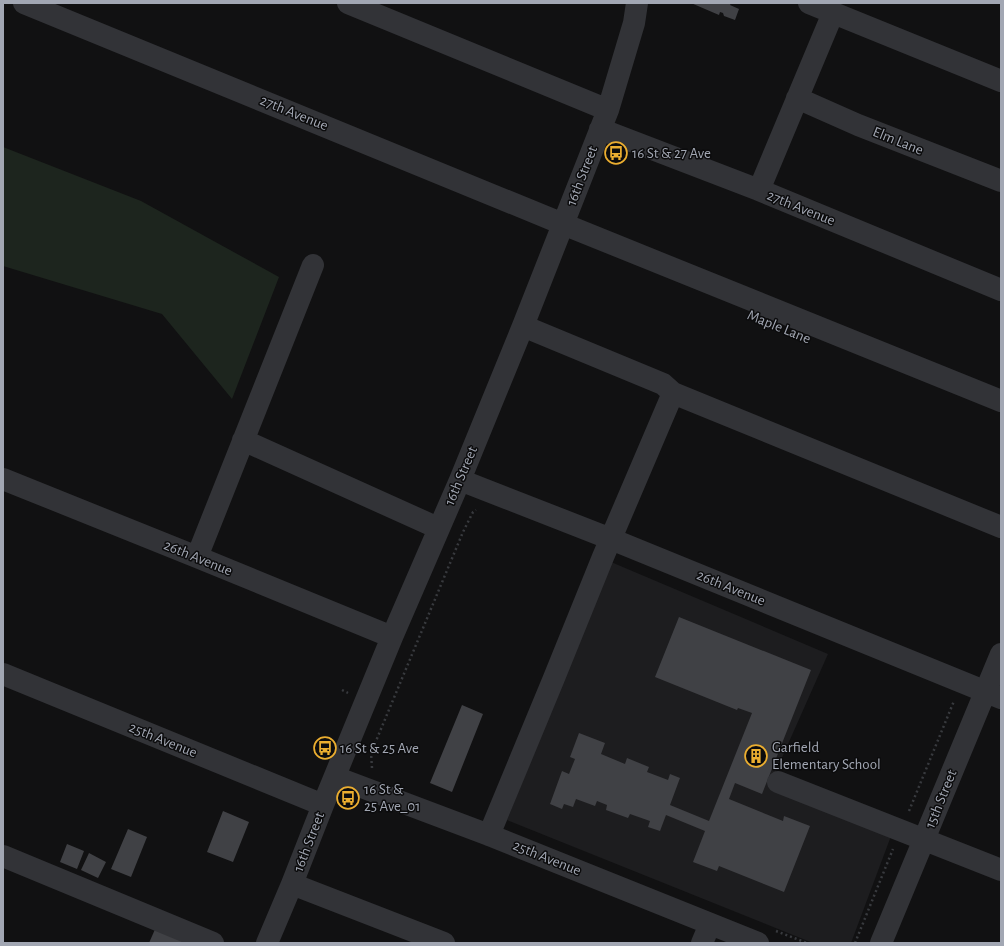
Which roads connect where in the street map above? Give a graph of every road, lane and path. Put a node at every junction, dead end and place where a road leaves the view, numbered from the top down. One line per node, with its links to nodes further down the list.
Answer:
1 (24, 3): 11 (street, 27th Avenue)
2 (348, 3): 8 (street, 27th Avenue)
3 (638, 3): 8 (street, 16th Street)
4 (809, 3): 5 (street)
5 (833, 12): 6 (street); 7 (street)
6 (1001, 81)
7 (797, 98): 9 (street, Elm Lane); 10 (street)
8 (604, 120): 10 (street, 27th Avenue); 11 (street, 16th Street)
9 (1001, 181)
10 (759, 190): 13 (street, 27th Avenue)
11 (560, 231): 14 (street, 16th Street); 16 (street, Maple Lane); 17 (street, Maple Lane)
12 (313, 265): 18 (street)
13 (1001, 290)
14 (523, 326): 15 (street); 20 (street, 16th Street)
15 (673, 393): 23 (street); 24 (street)
16 (1001, 401)
17 (1001, 417)
18 (243, 440): 22 (street); 25 (street)
19 (3, 479): 25 (street, 26th Avenue)
20 (460, 480): 22 (street, 16th Street); 24 (street, 26th Avenue)
21 (478, 508): 30 (path)
22 (438, 528): 26 (street, 16th Street)
23 (1001, 528)
24 (611, 539): 29 (street, 26th Avenue); 34 (street)
25 (197, 557): 26 (street, 26th Avenue)
26 (392, 637): 31 (street, 16th Street)
27 (1001, 654): 29 (street, 15th Street)
28 (3, 674): 33 (street, 25th Avenue)
29 (993, 695): 35 (street, 15th Street)
30 (374, 772)
31 (335, 777): 33 (street, 16th Street); 34 (street, 25th Avenue)
32 (778, 782): 35 (street)
33 (323, 805): 38 (street, 16th Street)
34 (489, 835): 39 (street, 25th Avenue)
35 (924, 839): 37 (street); 45 (street, 15th Street)
36 (3, 856): 41 (street)
37 (1001, 870)
38 (292, 884): 42 (street, 16th Street); 43 (street)
39 (706, 933): 40 (street, 25th Avenue)
40 (765, 936): 44 (path)
41 (213, 943)
42 (267, 943)
43 (444, 943)
44 (807, 943)
45 (881, 943)

